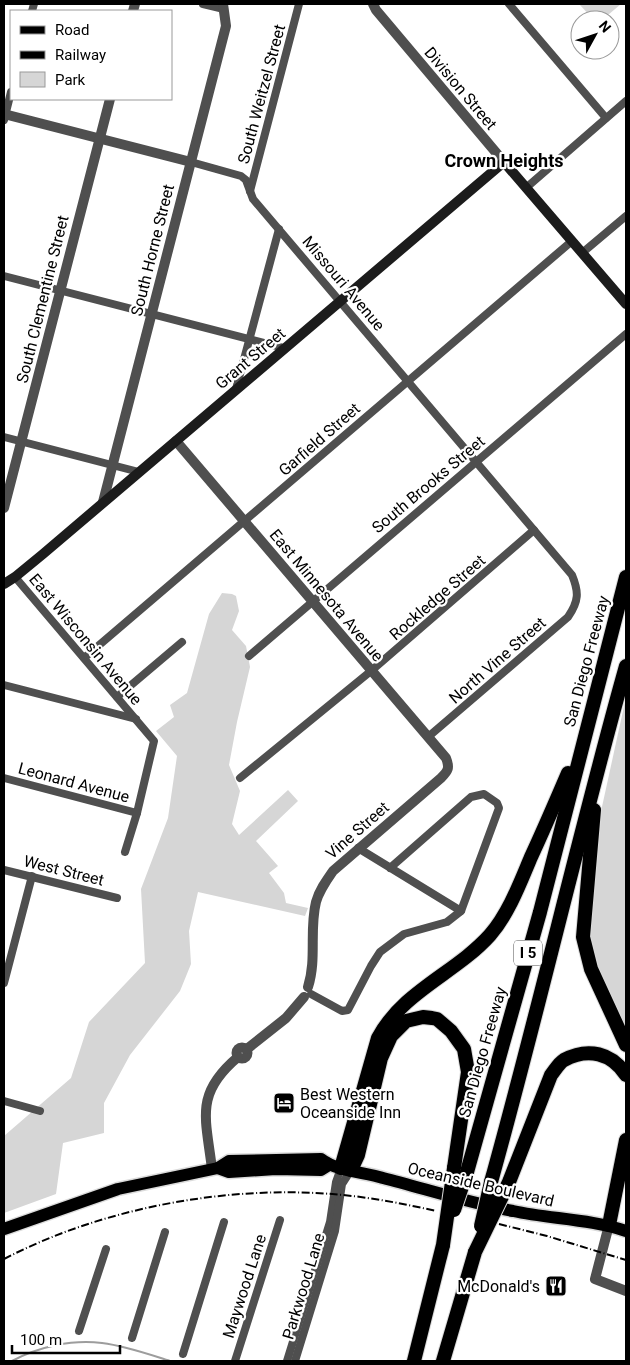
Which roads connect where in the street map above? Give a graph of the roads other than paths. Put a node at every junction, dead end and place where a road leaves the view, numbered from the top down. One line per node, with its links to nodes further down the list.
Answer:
1 (203, 4): 5 (street)
2 (299, 4): 15 (street, South Weitzel Street)
3 (373, 4): 13 (street, Division Street)
4 (509, 4): 10 (street)
5 (224, 6): 12 (street, South Horne Street)
6 (10, 95): 9 (street)
7 (110, 100): 11 (street, South Clementine Street)
8 (626, 102): 10 (street)
9 (4, 116): 11 (street, Missouri Avenue)
10 (606, 118): 14 (street)
11 (99, 138): 12 (street, Missouri Avenue); 21 (street, South Clementine Street)
12 (190, 162): 15 (street, Missouri Avenue); 24 (street, South Horne Street)
13 (504, 162): 14 (main road, Division Street); 22 (main road, Grant Street)
14 (527, 187): 18 (main road, Division Street)
15 (250, 192): 17 (street, Missouri Avenue)
16 (626, 216): 19 (street)
17 (279, 229): 22 (street, Missouri Avenue); 26 (street)
18 (572, 241): 19 (main road, Division Street); 28 (street, Garfield Street)
19 (582, 253): 23 (main road, Division Street)
20 (4, 276): 21 (street)
21 (60, 290): 24 (street); 32 (street, South Clementine Street)
22 (340, 301): 27 (main road, Grant Street); 28 (street, Missouri Avenue)
23 (626, 304)
24 (151, 314): 26 (street); 34 (street, South Horne Street)
25 (626, 334): 33 (street, South Brooks Street)
26 (249, 340): 27 (street); 29 (street)
27 (284, 348): 29 (main road, Grant Street)
28 (408, 382): 33 (street, Missouri Avenue); 38 (street, Garfield Street)
29 (236, 389): 31 (main road, Grant Street)
30 (4, 437): 32 (street)
31 (176, 441): 35 (main road, Grant Street); 38 (street, East Minnesota Avenue)
32 (21, 442): 34 (street); 37 (street, South Clementine Street)
33 (476, 462): 39 (street, Missouri Avenue); 44 (street, South Brooks Street)
34 (112, 465): 35 (street); 36 (street, South Horne Street)
35 (139, 472): 36 (main road, Grant Street)
36 (103, 502): 40 (main road, Grant Street)
37 (4, 508)
38 (244, 522): 44 (street, East Minnesota Avenue); 47 (street, Garfield Street)
39 (534, 530): 43 (street, Missouri Avenue); 49 (street, Rockledge Street)
40 (15, 577): 42 (main road, Grant Street); 47 (street, East Wisconsin Avenue)
41 (626, 577): 53 (highway, San Diego Freeway / I 5)
42 (4, 584)
43 (578, 598): 54 (street, North Vine Street)
44 (312, 602): 46 (street, South Brooks Street); 49 (street, East Minnesota Avenue)
45 (182, 642): 51 (street)
46 (249, 656)
47 (84, 658): 51 (street, East Wisconsin Avenue)
48 (626, 666): 55 (highway, I 5)
49 (372, 671): 54 (street, East Minnesota Avenue); 58 (street, Rockledge Street)
50 (4, 686): 52 (street)
51 (117, 697): 52 (street, East Wisconsin Avenue)
52 (136, 719): 59 (street, East Wisconsin Avenue)
53 (585, 733): 74 (highway); 76 (highway, San Diego Freeway / I 5)
54 (428, 737): 56 (street, East Minnesota Avenue)
55 (597, 768): 69 (highway); 86 (highway, I 5, bridge)
56 (448, 771): 60 (street, Vine Street)
57 (4, 778): 59 (street, Leonard Avenue)
58 (240, 778)
59 (137, 813): 61 (street)
60 (358, 848): 62 (street); 68 (street, Vine Street)
61 (125, 852)
62 (390, 868): 66 (street); 66 (street)
63 (4, 870): 64 (street, West Street)
64 (32, 876): 65 (street, West Street); 67 (street)
65 (117, 898)
66 (461, 911): 68 (street)
67 (4, 982)
68 (308, 993): 75 (street, Vine Street)
69 (626, 1045)
70 (626, 1076): 86 (highway, bridge)
71 (4, 1101): 72 (street)
72 (40, 1111)
73 (626, 1140): 81 (highway)
74 (340, 1167): 75 (main road, Oceanside Boulevard); 76 (highway); 79 (street); 81 (main road, Oceanside Boulevard)
75 (215, 1168): 82 (main road, Oceanside Boulevard)
76 (460, 1170): 94 (highway, San Diego Freeway / I 5, bridge)
77 (626, 1182): 81 (highway)
78 (280, 1220): 91 (street, Maywood Lane)
79 (334, 1221): 92 (street, Parkwood Lane); 93 (street, Parkwood Lane)
80 (224, 1222): 90 (street)
81 (609, 1226): 83 (main road, Oceanside Boulevard); 87 (street)
82 (4, 1229)
83 (626, 1231)
84 (165, 1232): 89 (street)
85 (106, 1249): 88 (street)
86 (475, 1252): 95 (highway, I 5)
87 (626, 1291)
88 (79, 1331)
89 (132, 1338)
90 (183, 1354)
91 (235, 1361)
92 (287, 1361)
93 (294, 1361)
94 (414, 1361)
95 (443, 1361)

